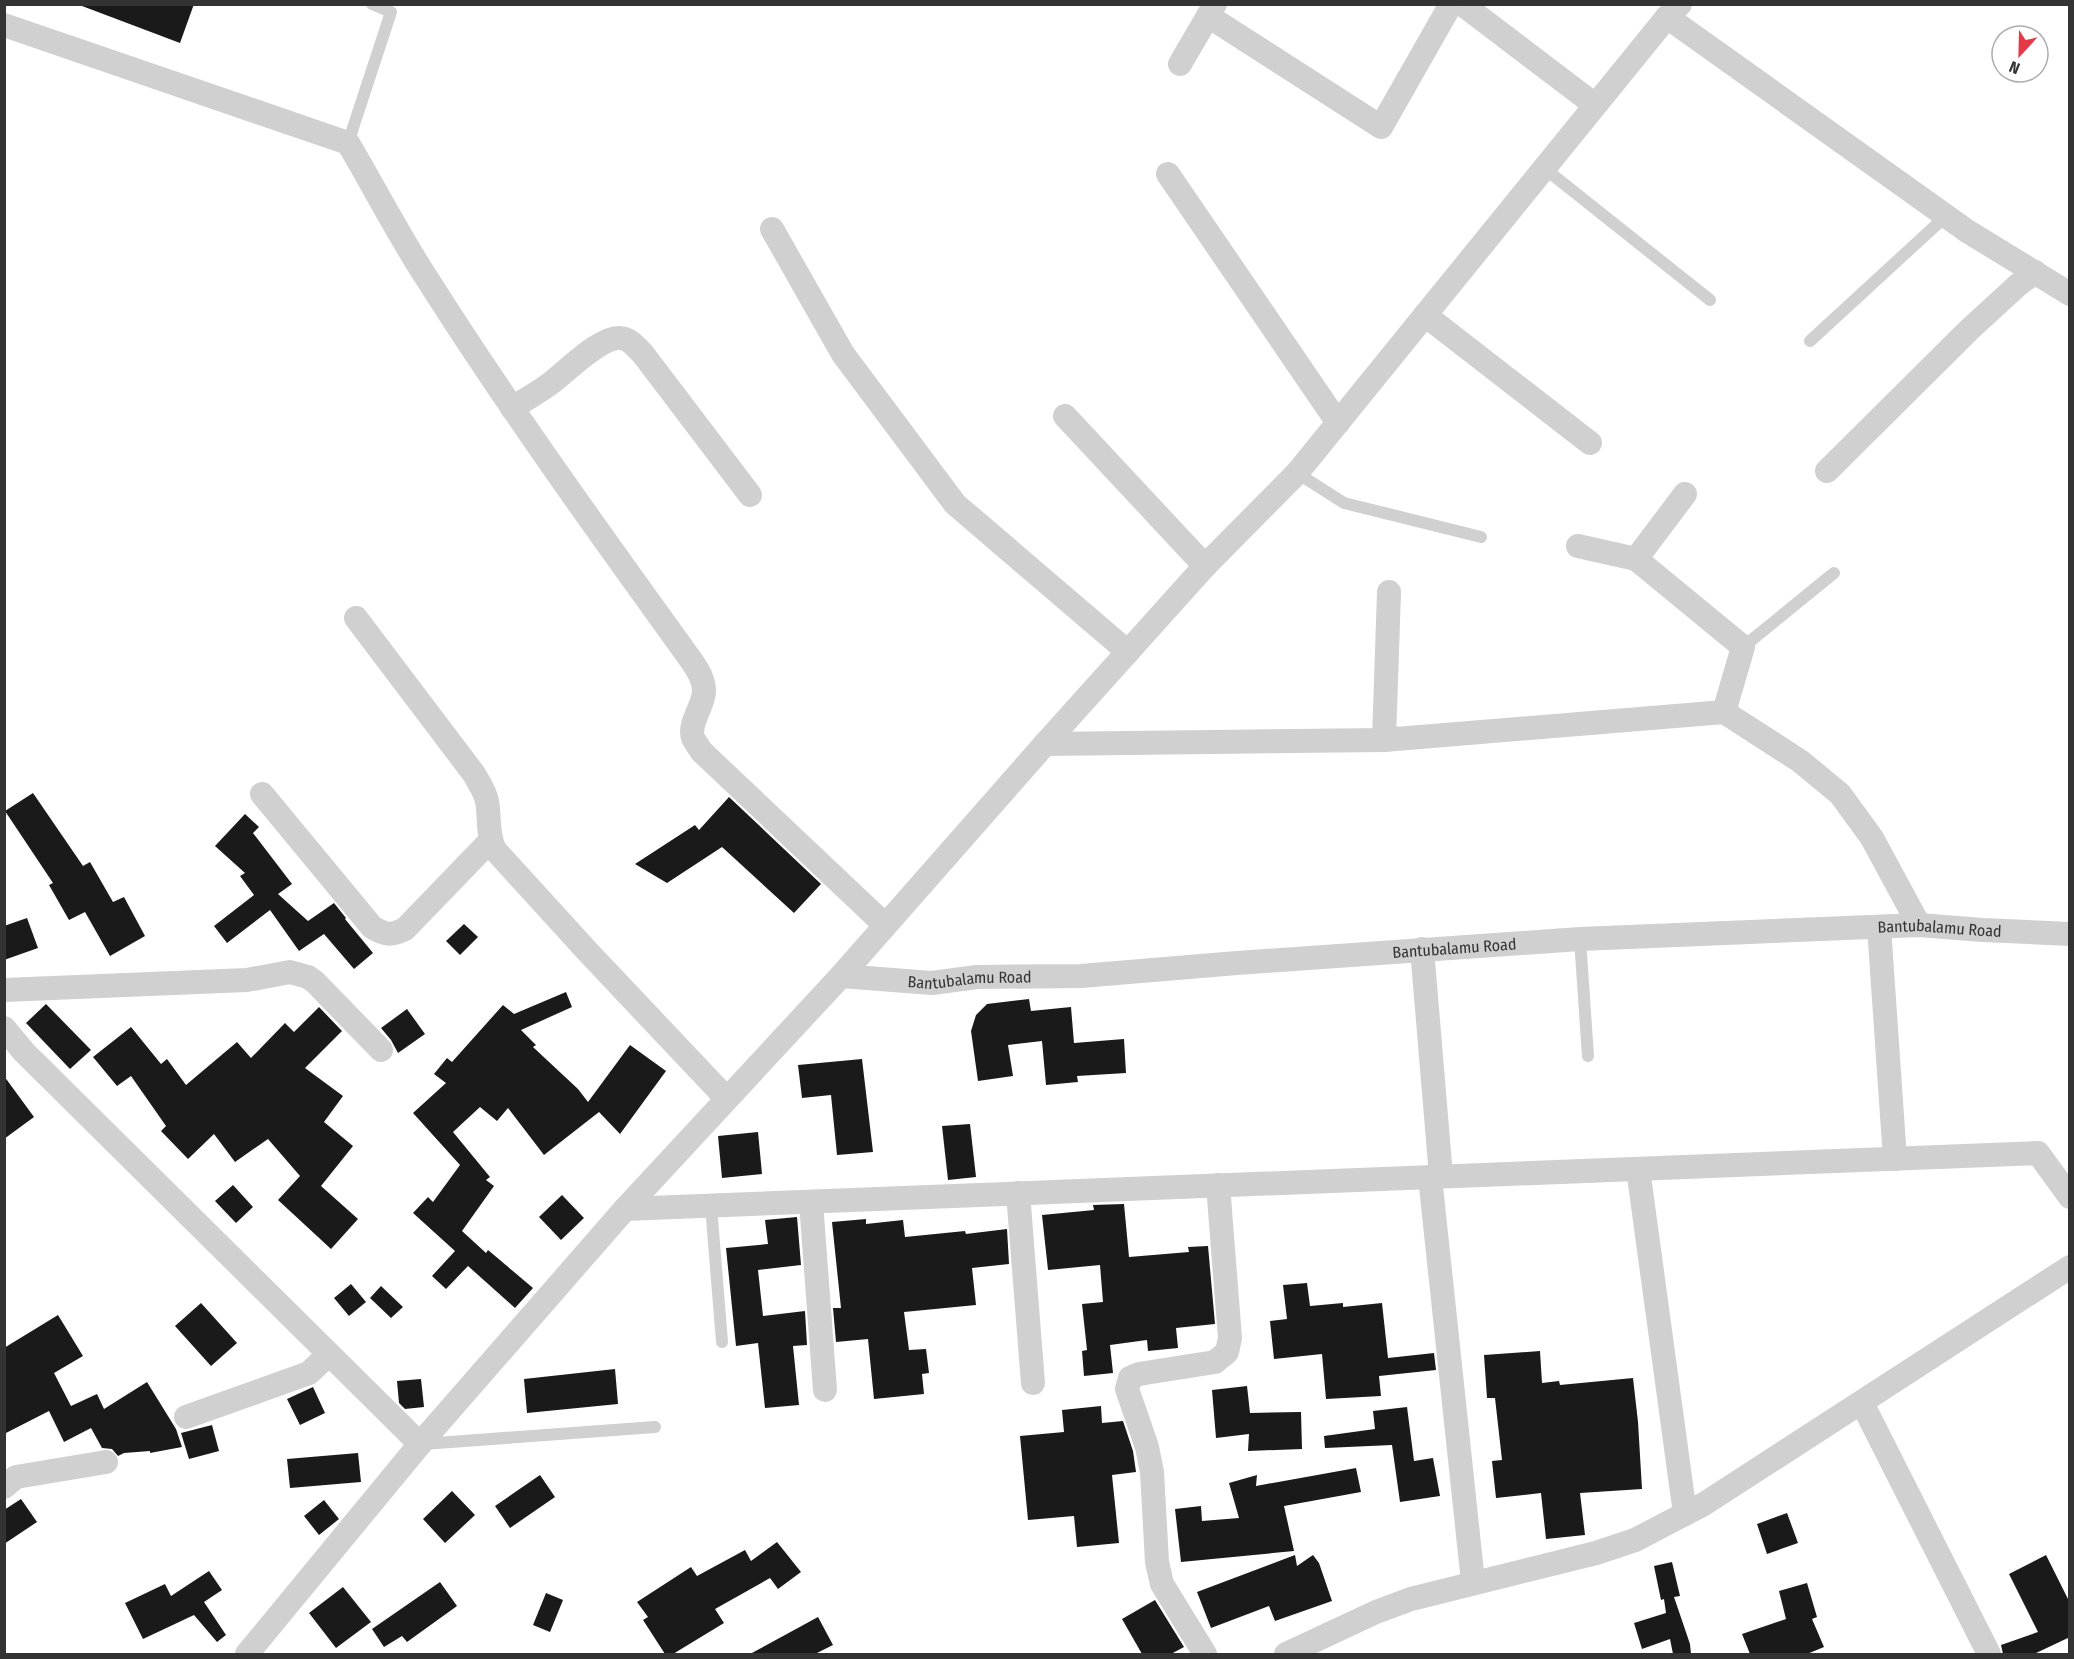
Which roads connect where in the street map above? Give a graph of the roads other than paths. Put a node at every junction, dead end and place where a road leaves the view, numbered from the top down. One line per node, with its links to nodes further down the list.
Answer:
1 (372, 4): 9 (lane)
2 (1451, 4): 4 (street)
3 (1462, 4): 8 (street)
4 (1212, 10): 7 (street)
5 (1674, 11): 8 (street); 12 (street)
6 (4, 25): 9 (street)
7 (1180, 64)
8 (1596, 105): 10 (street)
9 (348, 143): 19 (street)
10 (1544, 168): 16 (lane); 17 (street)
11 (1168, 174): 21 (street)
12 (1946, 216): 14 (street); 18 (lane)
13 (772, 229): 35 (street)
14 (2035, 272): 15 (street); 23 (street)
15 (2070, 294)
16 (1710, 300)
17 (1425, 315): 21 (street); 22 (street)
18 (1810, 341)
19 (512, 408): 26 (street); 41 (street)
20 (1065, 416): 30 (street)
21 (1338, 423): 24 (street)
22 (1590, 443)
23 (1827, 471)
24 (1297, 473): 27 (lane); 30 (street)
25 (1685, 494): 29 (street)
26 (750, 495)
27 (1481, 537)
28 (1578, 546): 29 (street)
29 (1636, 559): 34 (street)
30 (1205, 566): 35 (street)
31 (1834, 573): 34 (lane)
32 (1389, 592): 37 (street)
33 (356, 618): 40 (street)
34 (1743, 647): 36 (street)
35 (1128, 651): 38 (street)
36 (1724, 712): 37 (street); 42 (street)
37 (1384, 740): 38 (street)
38 (1045, 744): 41 (street)
39 (262, 794): 40 (street)
40 (490, 841): 52 (street)
41 (885, 925): 47 (street)
42 (1919, 925): 43 (street, Bantubalamu Road); 44 (street, Bantubalamu Road)
43 (1879, 927): 45 (street, Bantubalamu Road); 53 (street)
44 (2070, 934)
45 (1580, 939): 46 (street, Bantubalamu Road); 51 (lane)
46 (1422, 949): 47 (street, Bantubalamu Road); 55 (street)
47 (841, 976): 52 (street)
48 (4, 990): 50 (street)
49 (4, 1028): 64 (street)
50 (381, 1050)
51 (1588, 1056)
52 (726, 1098): 61 (street)
53 (1895, 1159): 54 (street); 58 (street)
54 (1638, 1169): 55 (street); 73 (street)
55 (1436, 1177): 56 (street); 74 (street)
56 (1218, 1185): 57 (street); 76 (street)
57 (1018, 1193): 59 (street); 65 (street)
58 (2070, 1197)
59 (811, 1202): 60 (street); 66 (street)
60 (711, 1206): 61 (street); 63 (lane)
61 (626, 1209): 70 (street)
62 (2070, 1268): 67 (street)
63 (722, 1342)
64 (329, 1354): 68 (street); 70 (street)
65 (1033, 1383)
66 (825, 1390)
67 (1862, 1403): 73 (street); 78 (street)
68 (186, 1417)
69 (655, 1427): 70 (lane)
70 (420, 1444): 75 (street)
71 (106, 1462): 72 (street)
72 (4, 1487)
73 (1685, 1514): 74 (street)
74 (1473, 1582): 77 (street)
75 (247, 1654)
76 (1205, 1654)
77 (1286, 1654)
78 (1989, 1654)

